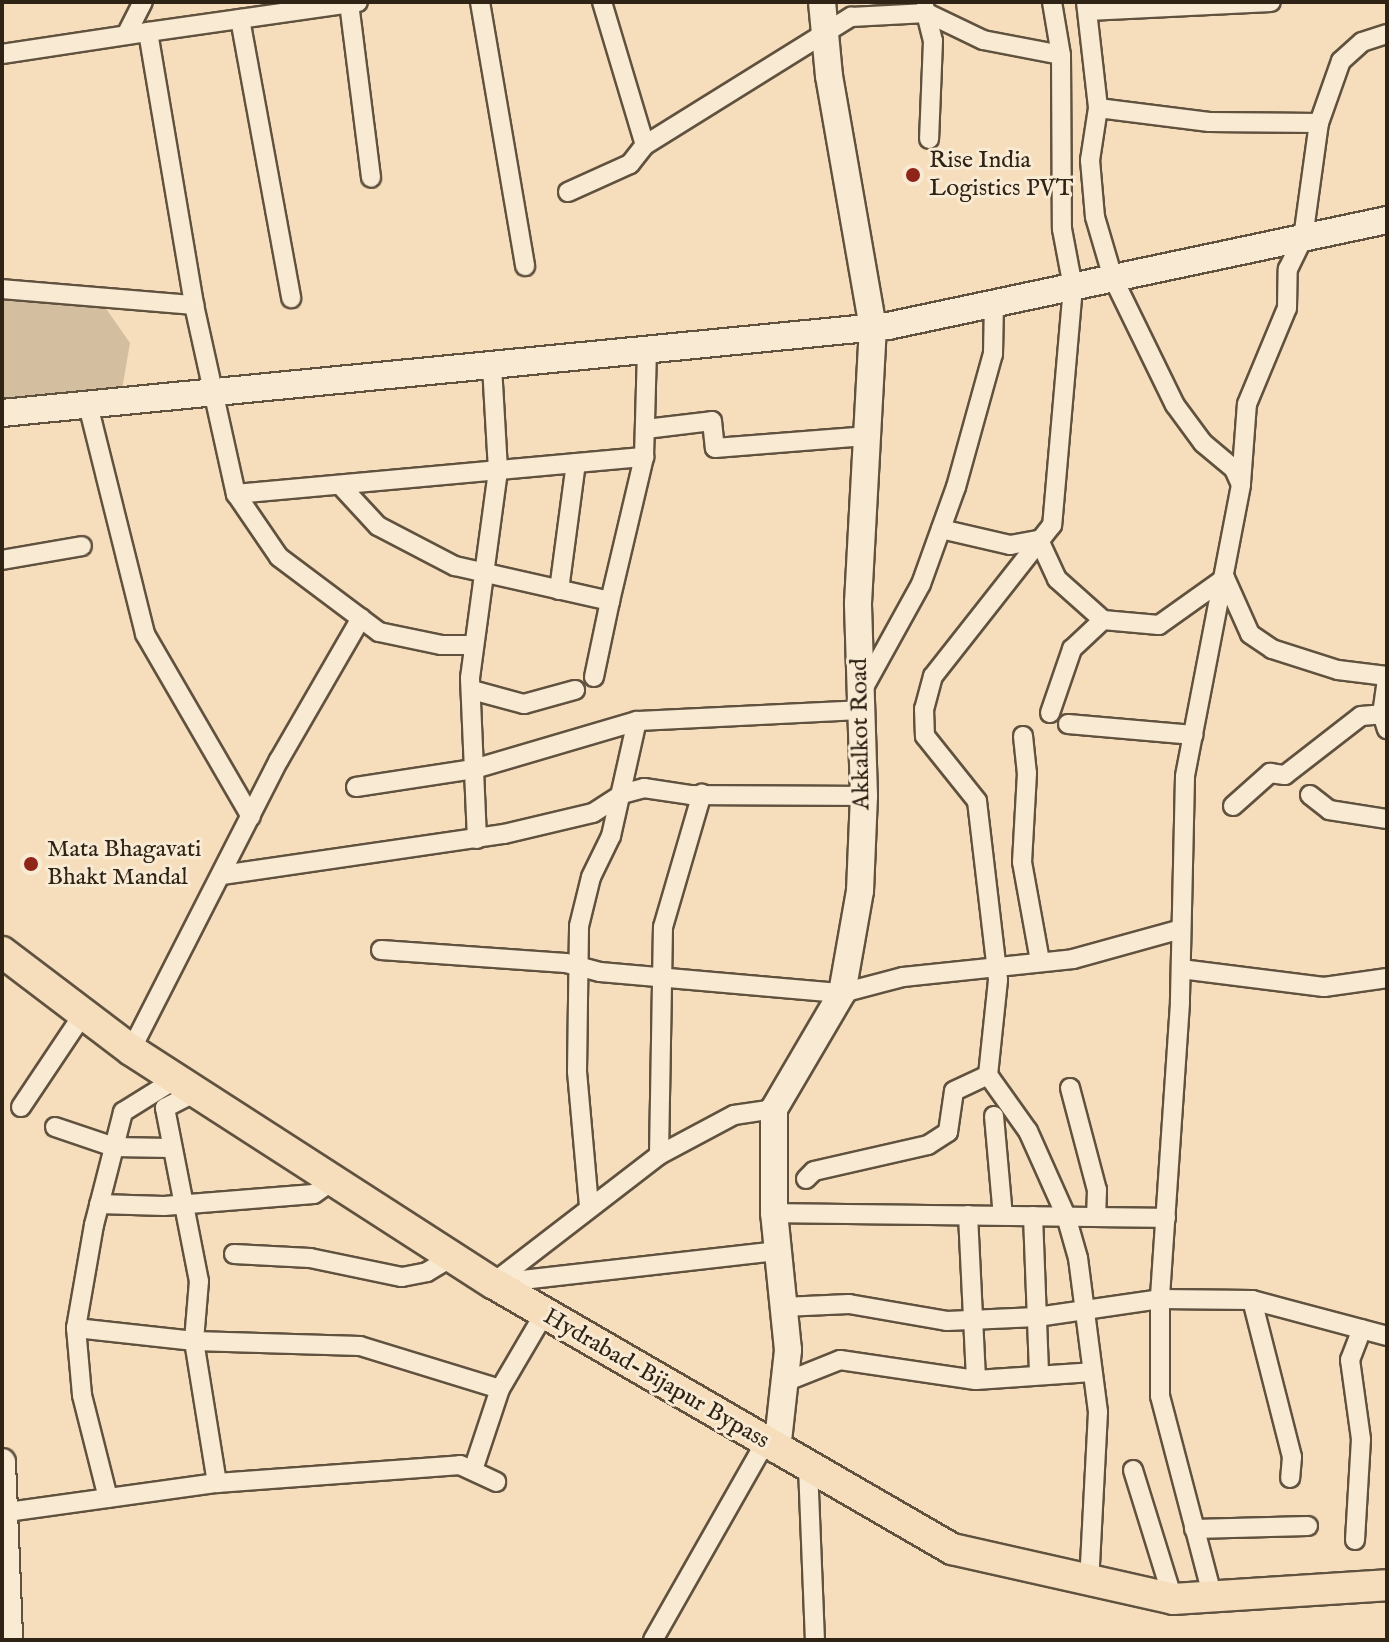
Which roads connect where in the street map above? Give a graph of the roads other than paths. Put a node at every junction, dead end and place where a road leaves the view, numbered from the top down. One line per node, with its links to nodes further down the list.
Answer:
1 (143, 2): 14 (street)
2 (480, 2): 25 (street)
3 (602, 2): 20 (street)
4 (822, 2): 12 (street, Akkalkot Road)
5 (1052, 2): 16 (street)
6 (1271, 2): 8 (street)
7 (354, 3): 10 (street); 21 (street)
8 (1087, 6): 17 (street)
9 (925, 8): 12 (street); 16 (street); 19 (street)
10 (240, 19): 11 (street); 29 (street)
11 (148, 32): 14 (street); 31 (street)
12 (825, 32): 20 (street); 32 (street, Akkalkot Road)
13 (1387, 34): 18 (street)
14 (126, 35): 15 (street)
15 (2, 54)
16 (1061, 55): 27 (street)
17 (1098, 108): 18 (street); 26 (street)
18 (1319, 123): 24 (street)
19 (929, 139)
20 (645, 145): 22 (street)
21 (371, 178)
22 (568, 192)
23 (1387, 220): 24 (street)
24 (1303, 238): 26 (street); 44 (street)
25 (525, 266)
26 (1113, 278): 27 (street); 44 (street)
27 (1073, 287): 30 (street); 47 (street)
28 (2, 289): 31 (street)
29 (291, 298)
30 (994, 304): 32 (street); 46 (street)
31 (194, 305): 35 (street)
32 (873, 328): 33 (street); 39 (street, Akkalkot Road)
33 (647, 350): 34 (street); 38 (street)
34 (492, 365): 35 (street); 42 (street)
35 (211, 393): 36 (street); 45 (street)
36 (88, 405): 37 (street); 75 (street)
37 (2, 413)
38 (646, 429): 39 (street); 40 (street)
39 (866, 436): 61 (street, Akkalkot Road)
40 (644, 457): 41 (street); 53 (street)
41 (576, 463): 42 (street); 52 (street)
42 (498, 470): 43 (street); 50 (street)
43 (340, 485): 45 (street); 50 (street)
44 (1241, 485): 51 (street)
45 (236, 494): 54 (street)
46 (941, 529): 47 (street); 61 (street)
47 (1039, 540): 55 (street); 83 (street)
48 (82, 546): 49 (street)
49 (2, 560)
50 (483, 573): 52 (street); 56 (street)
51 (1225, 578): 55 (street); 58 (street); 66 (street)
52 (559, 590): 53 (street)
53 (610, 601): 57 (street)
54 (361, 618): 56 (street); 75 (street)
55 (1103, 620): 62 (street)
56 (473, 645): 59 (street)
57 (594, 677)
58 (1387, 677): 64 (street)
59 (472, 690): 60 (street); 68 (street)
60 (575, 690)
61 (861, 702): 63 (street); 73 (street, Akkalkot Road)
62 (1050, 713)
63 (637, 721): 68 (street); 70 (street)
64 (1384, 722): 74 (street)
65 (1068, 724): 66 (street)
66 (1194, 735): 79 (street)
67 (1023, 736): 82 (street)
68 (474, 769): 69 (street); 77 (street)
69 (356, 787)
70 (622, 794): 71 (street); 77 (street); 84 (street)
71 (702, 794): 73 (street); 86 (street)
72 (1310, 795): 76 (street)
73 (864, 796): 88 (street, Akkalkot Road)
74 (1233, 806)
75 (251, 817): 78 (street)
76 (1387, 819)
77 (477, 839): 78 (street)
78 (222, 875): 90 (street)
79 (1181, 929): 82 (street); 85 (street)
80 (381, 950): 84 (street)
81 (2, 952): 89 (main road, Hydrabad-Bijapur Bypass)
82 (1040, 961): 83 (street)
83 (997, 963): 88 (street); 91 (street)
84 (579, 964): 86 (street); 105 (street)
85 (1181, 969): 87 (street); 112 (street)
86 (662, 976): 88 (street); 100 (street)
87 (1387, 978)
88 (842, 993): 95 (street, Akkalkot Road)
89 (82, 1016): 90 (main road, Hydrabad-Bijapur Bypass); 94 (street)
90 (131, 1050): 92 (main road, Hydrabad-Bijapur Bypass)
91 (988, 1075): 101 (street); 110 (street)
92 (186, 1085): 98 (street); 99 (street); 102 (main road, Hydrabad-Bijapur Bypass)
93 (1070, 1088): 111 (street)
94 (21, 1107)
95 (774, 1109): 100 (street); 106 (street)
96 (994, 1116): 108 (street)
97 (55, 1127): 98 (street)
98 (114, 1147): 99 (street); 103 (street)
99 (171, 1148): 104 (street)
100 (659, 1155): 105 (street)
101 (806, 1179)
102 (333, 1180): 104 (street); 115 (main road, Hydrabad-Bijapur Bypass)
103 (99, 1204): 104 (street); 124 (street)
104 (182, 1205): 127 (street)
105 (589, 1206): 116 (street)
106 (774, 1213): 107 (street); 113 (street)
107 (968, 1215): 108 (street); 123 (street)
108 (1003, 1216): 109 (street)
109 (1033, 1216): 110 (street); 122 (street)
110 (1066, 1216): 111 (street); 120 (street)
111 (1096, 1217): 112 (street)
112 (1166, 1218): 117 (street)
113 (778, 1251): 116 (street); 119 (street)
114 (234, 1254): 115 (street)
115 (452, 1257): 116 (main road, Hydrabad-Bijapur Bypass)
116 (493, 1283): 121 (main road, Hydrabad-Bijapur Bypass)
117 (1160, 1299): 118 (street); 120 (street); 144 (street)
118 (1252, 1300): 125 (street); 138 (street)
119 (783, 1307): 123 (street); 131 (street)
120 (1081, 1307): 122 (street); 128 (street)
121 (544, 1314): 132 (street); 133 (main road, Hydrabad-Bijapur Bypass)
122 (1037, 1317): 123 (street); 129 (street)
123 (973, 1320): 130 (street)
124 (76, 1328): 127 (street); 141 (street)
125 (1362, 1329): 126 (street); 145 (street)
126 (1387, 1336)
127 (194, 1341): 132 (street); 140 (street)
128 (1092, 1372): 129 (street); 146 (street)
129 (1039, 1375): 130 (street)
130 (976, 1380): 131 (street)
131 (785, 1382): 133 (street)
132 (500, 1389): 136 (street)
133 (771, 1446): 135 (main road, Hydrabad-Bijapur Bypass); 151 (street)
134 (2, 1462): 142 (street)
135 (808, 1467): 146 (main road, Hydrabad-Bijapur Bypass); 152 (street)
136 (473, 1470): 139 (street); 140 (street)
137 (1133, 1470): 149 (street)
138 (1290, 1478)
139 (496, 1482)
140 (217, 1483): 141 (street)
141 (108, 1498): 142 (street)
142 (5, 1520): 150 (street)
143 (1308, 1526): 144 (street)
144 (1194, 1529): 148 (street)
145 (1355, 1540)
146 (1089, 1581): 149 (main road, Hydrabad-Bijapur Bypass)
147 (1387, 1585): 148 (main road, Hydrabad-Bijapur Bypass)
148 (1213, 1598): 149 (main road, Hydrabad-Bijapur Bypass)
149 (1173, 1599)
150 (9, 1640)
151 (653, 1640)
152 (815, 1640)

